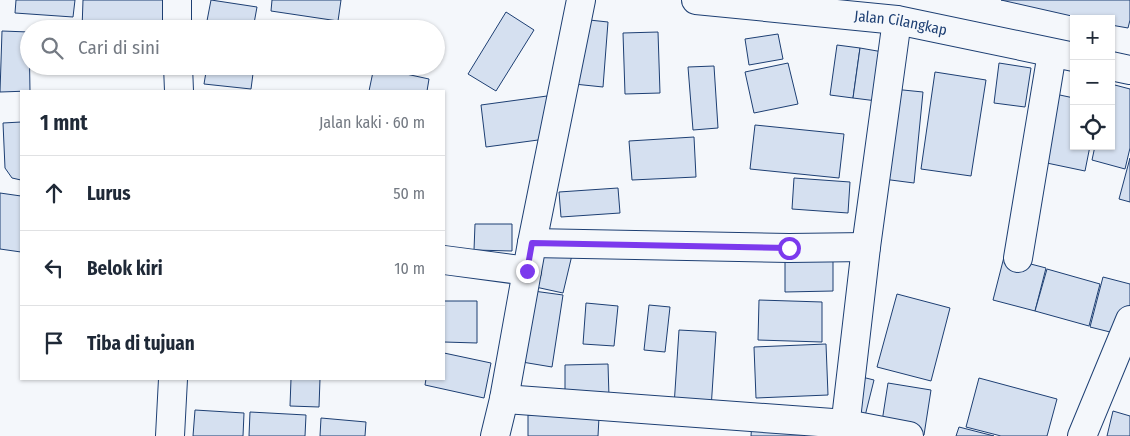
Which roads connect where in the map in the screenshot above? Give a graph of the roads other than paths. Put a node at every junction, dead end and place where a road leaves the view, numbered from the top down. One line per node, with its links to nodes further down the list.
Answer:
1 (177, 0): 5 (street)
2 (581, 0): 12 (street)
3 (696, 0): 4 (street, Jalan Cilangkap)
4 (854, 7): 6 (street, Jalan Cilangkap)
5 (177, 20)
6 (897, 20): 7 (street, Jalan Cilangkap); 13 (street)
7 (1063, 55): 14 (street)
8 (1115, 67): 9 (street)
9 (1130, 70)
10 (178, 75): 11 (street)
11 (179, 90)
12 (532, 243): 13 (street); 16 (street)
13 (866, 247): 20 (street)
14 (1018, 258)
15 (445, 260): 16 (street)
16 (527, 271): 19 (street)
17 (1130, 320): 24 (street)
18 (173, 380): 21 (street)
19 (504, 399): 20 (street); 22 (street)
20 (845, 430): 23 (street)
21 (170, 436)
22 (494, 436)
23 (909, 436)
24 (1082, 436)

